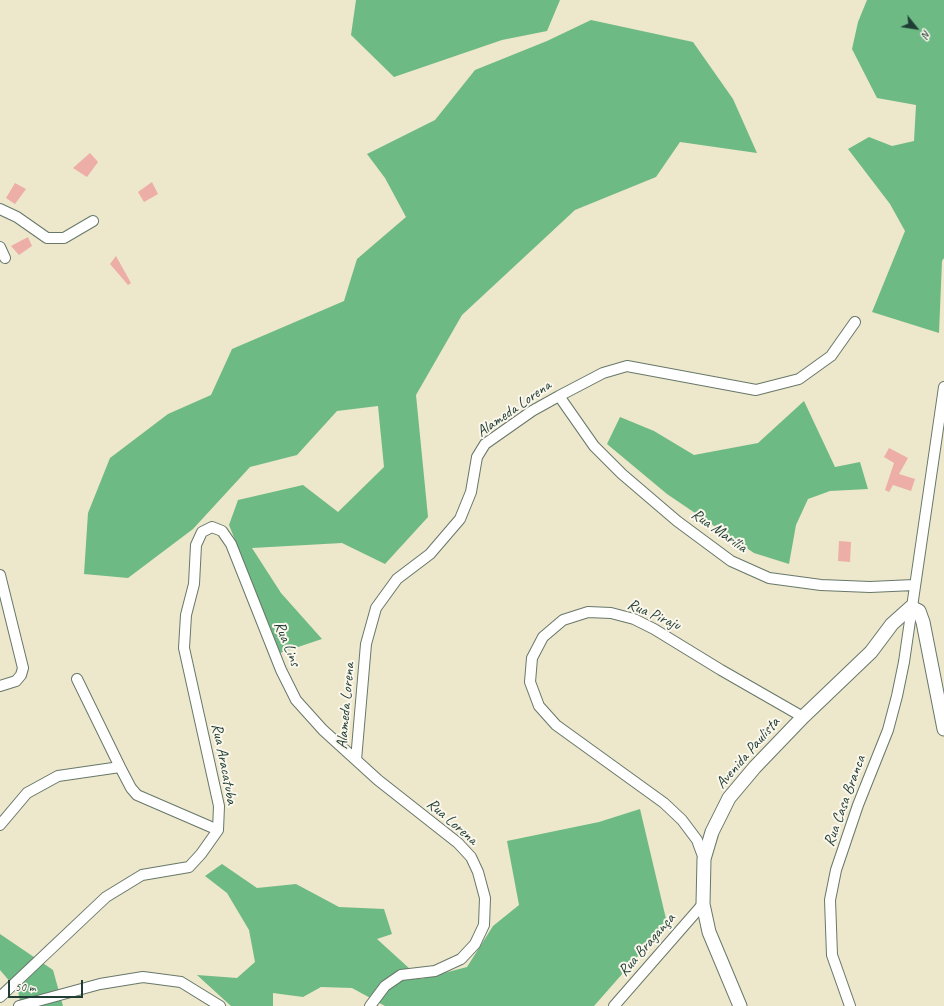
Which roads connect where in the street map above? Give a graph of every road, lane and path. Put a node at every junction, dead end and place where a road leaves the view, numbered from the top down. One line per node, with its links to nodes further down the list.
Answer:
1 (0, 209): 2 (street)
2 (93, 221)
3 (0, 247): 4 (street)
4 (4, 258)
5 (855, 322): 7 (street, Alameda Lorena)
6 (944, 387): 10 (street, Rua Casa Branca)
7 (559, 396): 10 (street, Rua Marília); 16 (street, Alameda Lorena)
8 (212, 527): 16 (street, Rua Lins); 19 (street, Rua Aracatuba)
9 (0, 575): 13 (street)
10 (914, 585): 11 (street, Rua Casa Branca)
11 (911, 607): 14 (street, Avenida Paulista); 15 (street); 28 (street, Rua Casa Branca)
12 (77, 679): 17 (street)
13 (0, 686)
14 (802, 718): 20 (street, Avenida Paulista); 20 (street, Rua Piraju)
15 (944, 729)
16 (356, 760): 25 (street, Rua Lorena)
17 (120, 767): 18 (street); 19 (street)
18 (0, 825)
19 (218, 830): 22 (street)
20 (704, 859): 21 (street, Avenida Paulista)
21 (703, 904): 26 (street, Rua Bragança); 27 (street, Avenida Paulista)
22 (0, 997)
23 (19, 1006): 24 (street)
24 (220, 1006)
25 (370, 1006)
26 (614, 1006)
27 (740, 1006)
28 (850, 1006)

